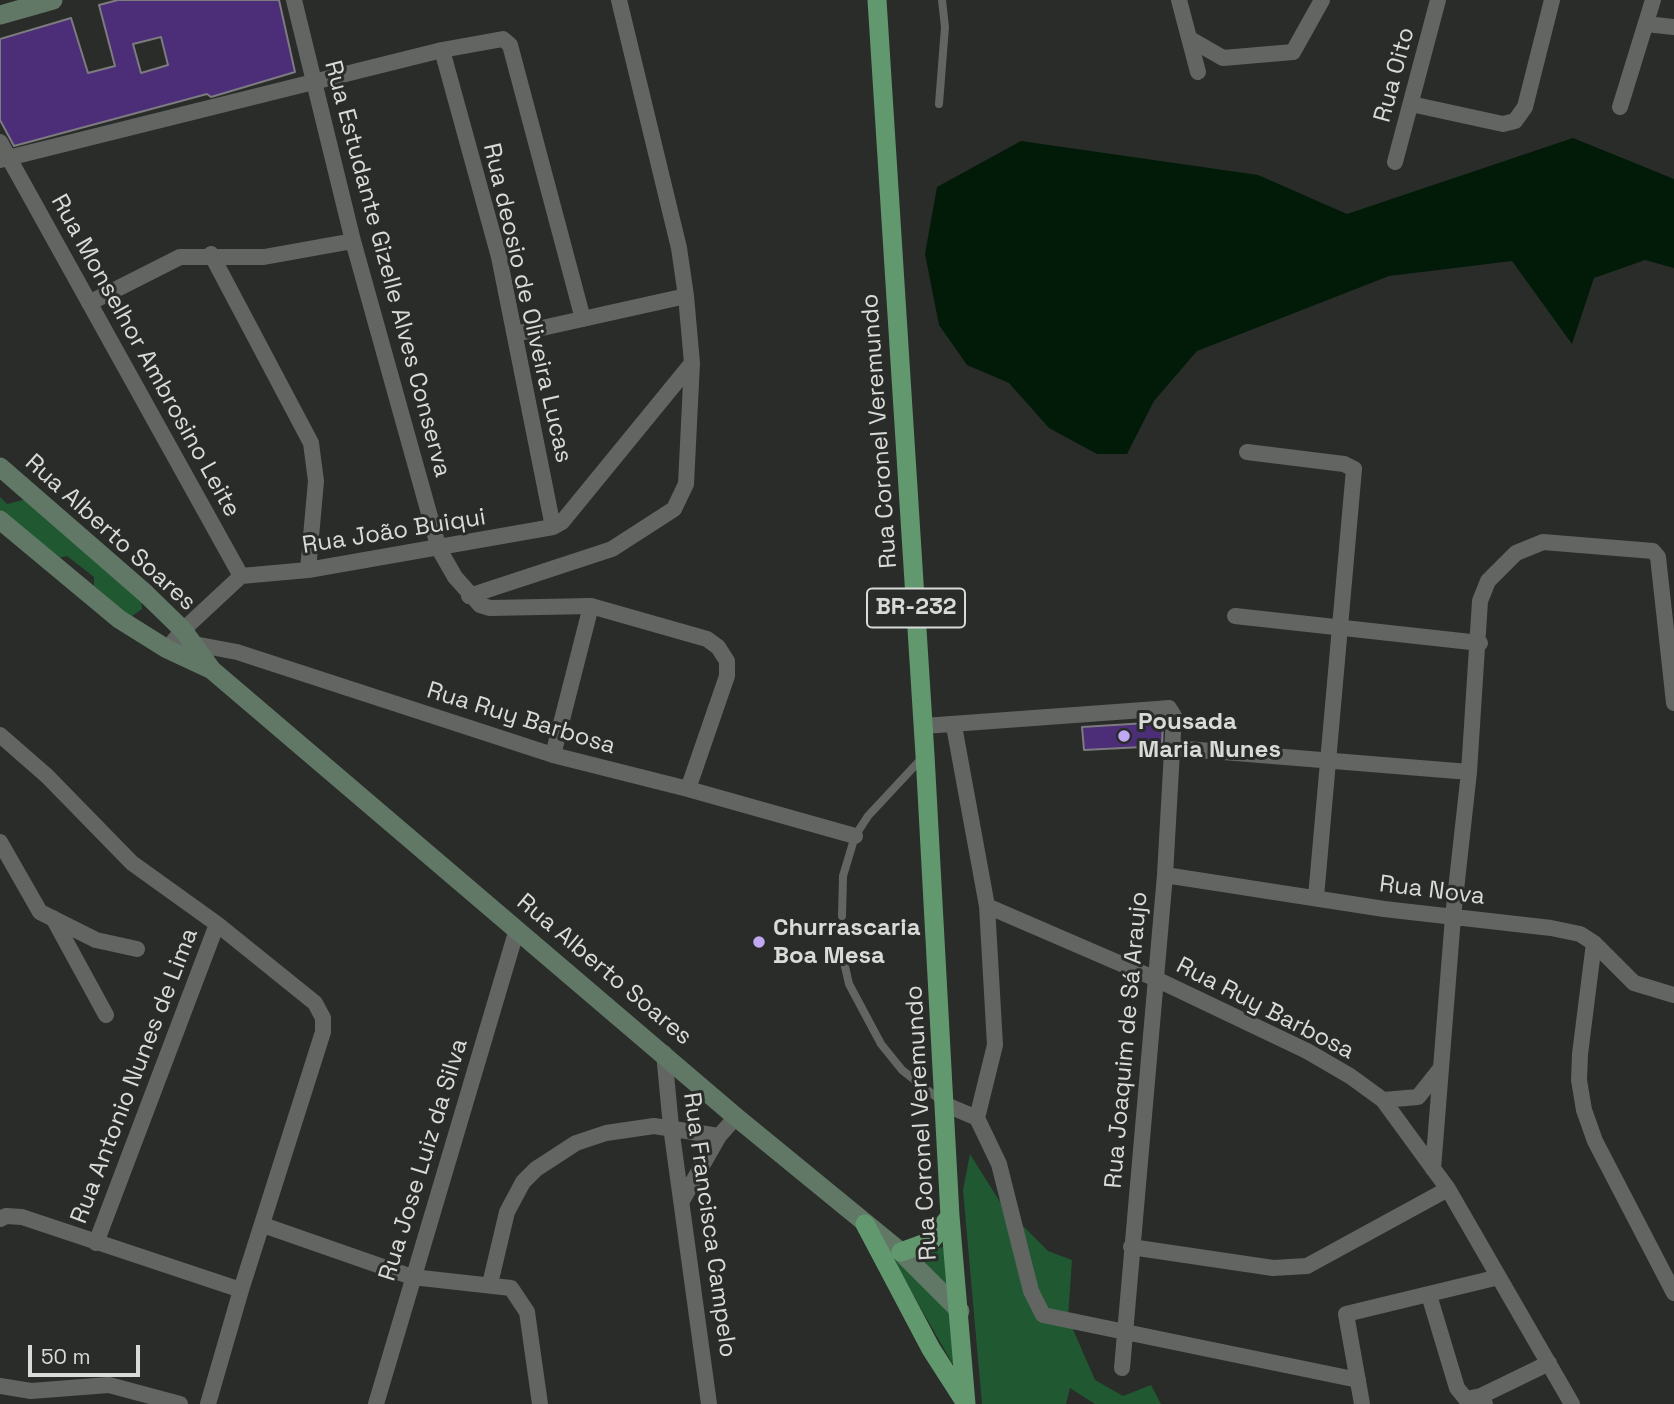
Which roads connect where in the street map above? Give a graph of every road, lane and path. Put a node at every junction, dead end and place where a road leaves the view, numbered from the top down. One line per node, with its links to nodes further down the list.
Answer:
1 (53, 0): 11 (main road)
2 (294, 0): 17 (street, Rua Estudante Gizelle Alves Conserva)
3 (620, 0): 26 (street)
4 (877, 0): 46 (highway, Rua Coronel Veremundo / BR-232)
5 (942, 0): 18 (lane)
6 (1179, 0): 14 (street)
7 (1322, 0): 14 (street)
8 (1438, 0): 19 (street, Rua Oito)
9 (1552, 0): 19 (street)
10 (1653, 0): 12 (street)
11 (0, 15)
12 (1646, 24): 13 (street); 20 (street)
13 (1674, 26)
14 (1189, 39): 16 (street)
15 (442, 50): 17 (street); 28 (street); 29 (street, Rua deosio de Oliveira Lucas)
16 (1198, 72)
17 (314, 83): 22 (street); 24 (street, Rua Estudante Gizelle Alves Conserva)
18 (939, 103)
19 (1411, 104): 23 (street, Rua Oito)
20 (1620, 107)
21 (0, 142): 22 (street, Rua Monselhor Ambrosino Leite)
22 (4, 159): 27 (street, Rua Monselhor Ambrosino Leite)
23 (1395, 162)
24 (353, 241): 25 (street); 35 (street, Rua Estudante Gizelle Alves Conserva)
25 (211, 254): 27 (street); 37 (street)
26 (686, 296): 28 (street); 30 (street)
27 (89, 303): 38 (street, Rua Monselhor Ambrosino Leite)
28 (583, 319): 29 (street)
29 (515, 334): 34 (street, Rua deosio de Oliveira Lucas)
30 (692, 363): 34 (street); 39 (street)
31 (1247, 452): 42 (street)
32 (0, 467): 44 (main road, Rua Alberto Soares)
33 (0, 520): 44 (main road, Rua Alberto Soares)
34 (553, 527): 35 (street, Rua João Buiqui)
35 (439, 549): 37 (street, Rua João Buiqui); 39 (street, Rua Estudante Gizelle Alves Conserva)
36 (1666, 557): 43 (street); 45 (street)
37 (308, 570): 38 (street, Rua João Buiqui)
38 (241, 576): 44 (street)
39 (469, 596): 40 (street)
40 (591, 606): 50 (street); 54 (street)
41 (1234, 616): 42 (street)
42 (1340, 627): 43 (street); 52 (street)
43 (1479, 643): 53 (street)
44 (181, 645): 50 (street, Rua Ruy Barbosa); 64 (main road, Rua Alberto Soares)
45 (1674, 703)
46 (924, 726): 47 (street); 51 (highway, Rua Coronel Veremundo / BR-232)
47 (954, 726): 49 (street, Rua Joaquim de Sá Araujo); 59 (street)
48 (0, 735): 63 (street)
49 (1174, 748): 52 (street); 57 (street, Rua Joaquim de Sá Araujo)
50 (553, 755): 54 (street, Rua Ruy Barbosa)
51 (925, 755): 55 (lane); 74 (highway, Rua Coronel Veremundo / BR-232)
52 (1327, 761): 53 (street); 58 (street)
53 (1469, 772): 61 (street)
54 (688, 789): 55 (street, Rua Ruy Barbosa)
55 (855, 836): 60 (lane)
56 (0, 842): 62 (street)
57 (1165, 875): 58 (street, Rua Nova); 68 (street, Rua Joaquim de Sá Araujo)
58 (1316, 897): 61 (street, Rua Nova)
59 (987, 906): 68 (street, Rua Ruy Barbosa); 76 (street)
60 (842, 916)
61 (1453, 917): 65 (street, Rua Nova); 72 (street)
62 (53, 918): 66 (street); 70 (street)
63 (217, 924): 84 (street); 86 (street, Rua Antonio Nunes de Lima)
64 (517, 929): 71 (main road, Rua Alberto Soares); 89 (street, Rua Jose Luiz da Silva)
65 (1594, 943): 69 (street, Rua Nova); 93 (street)
66 (137, 949)
67 (844, 962): 74 (lane)
68 (1156, 979): 73 (street, Rua Ruy Barbosa); 87 (street, Rua Joaquim de Sá Araujo)
69 (1674, 995)
70 (106, 1015)
71 (664, 1052): 75 (main road, Rua Alberto Soares); 77 (street, Rua Francisca Campelo)
72 (1441, 1068): 73 (street); 79 (street)
73 (1383, 1100): 79 (street, Rua Ruy Barbosa)
74 (944, 1104): 76 (street); 83 (highway, Rua Coronel Veremundo / BR-232)
75 (736, 1117): 78 (street); 85 (main road, Rua Alberto Soares)
76 (977, 1118): 96 (street)
77 (671, 1128): 78 (street); 81 (street, Rua Francisca Campelo); 91 (street)
78 (719, 1136): 81 (street)
79 (1433, 1169): 80 (street, Rua Ruy Barbosa)
80 (1448, 1189): 87 (street); 90 (street, Rua Ruy Barbosa)
81 (683, 1199): 106 (street, Rua Francisca Campelo)
82 (2, 1216): 86 (street)
83 (950, 1216): 88 (highway); 95 (highway, Rua Coronel Veremundo / BR-232)
84 (263, 1224): 89 (street); 92 (street)
85 (865, 1224): 88 (main road, Rua Alberto Soares); 107 (highway)
86 (96, 1243): 92 (street)
87 (1131, 1247): 96 (street, Rua Joaquim de Sá Araujo)
88 (901, 1252): 95 (main road, Rua Alberto Soares)
89 (412, 1277): 91 (street); 104 (street, Rua Jose Luiz da Silva)
90 (1499, 1277): 94 (street); 97 (street, Rua Ruy Barbosa)
91 (490, 1284): 105 (street)
92 (241, 1290): 103 (street)
93 (1674, 1293)
94 (1429, 1294): 99 (street); 101 (street)
95 (960, 1311): 107 (highway, Rua Coronel Veremundo / BR-232)
96 (1124, 1334): 98 (street, Rua Joaquim de Sá Araujo); 99 (street)
97 (1549, 1363): 101 (street); 109 (street, Rua Ruy Barbosa)
98 (1122, 1368)
99 (1358, 1380): 108 (street)
100 (0, 1386): 102 (street)
101 (1483, 1400)
102 (180, 1404)
103 (208, 1404)
104 (376, 1404)
105 (540, 1404)
106 (709, 1404)
107 (966, 1404)
108 (1362, 1404)
109 (1572, 1404)

